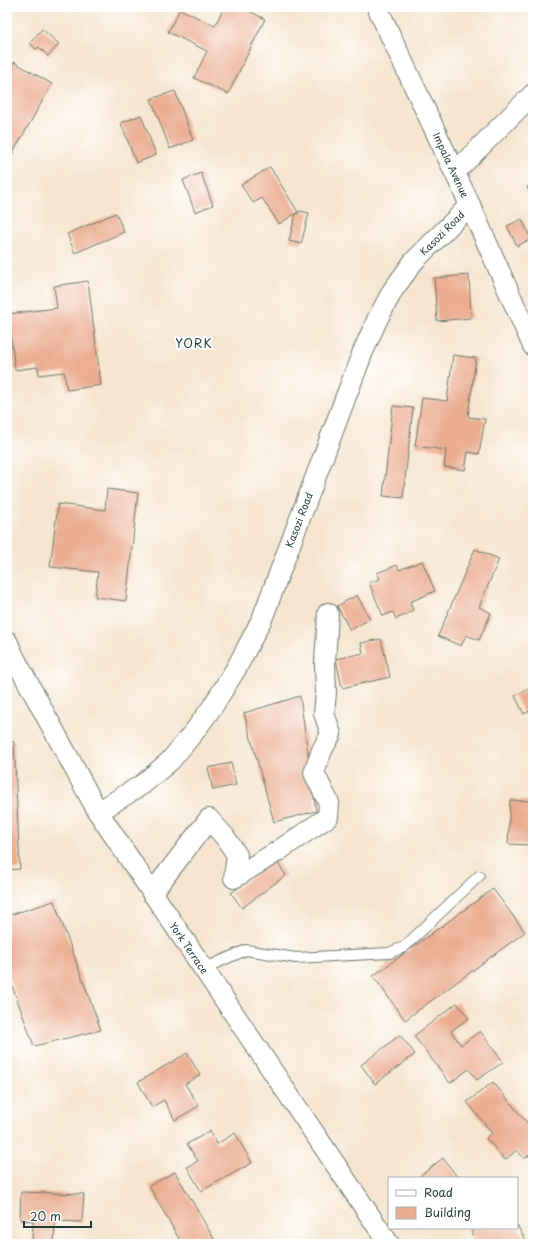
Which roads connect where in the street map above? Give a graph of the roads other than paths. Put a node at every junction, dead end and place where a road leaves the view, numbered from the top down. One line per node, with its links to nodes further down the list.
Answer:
1 (377, 7): 3 (street, Impala Avenue)
2 (533, 94): 3 (street)
3 (455, 172): 4 (street, Impala Avenue)
4 (470, 205): 5 (street, Impala Avenue); 8 (street, Kasozi Road)
5 (533, 346)
6 (328, 614): 10 (street)
7 (7, 641): 8 (street, York Terrace)
8 (98, 812): 10 (street, York Terrace)
9 (479, 876): 11 (lane)
10 (152, 893): 11 (street, York Terrace)
11 (203, 968): 12 (street, York Terrace)
12 (389, 1244)

